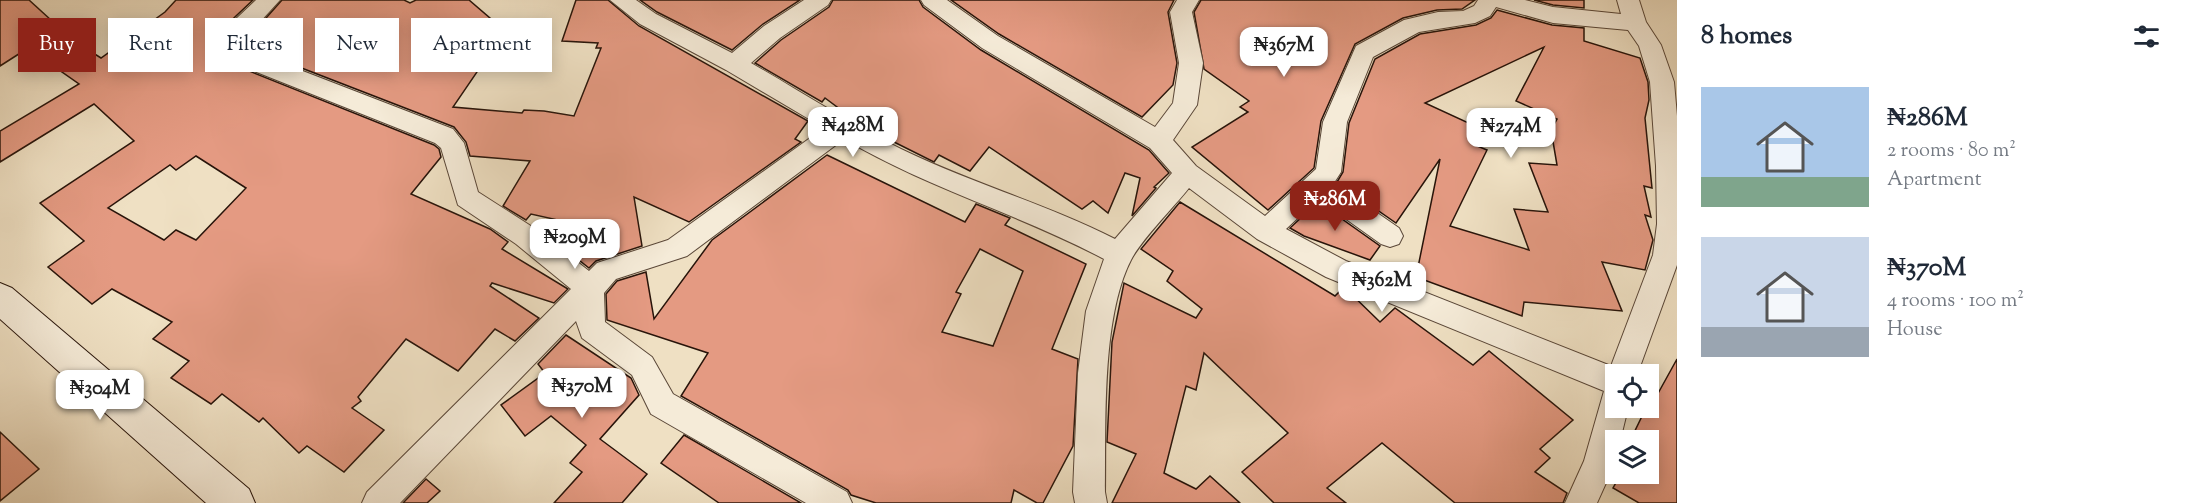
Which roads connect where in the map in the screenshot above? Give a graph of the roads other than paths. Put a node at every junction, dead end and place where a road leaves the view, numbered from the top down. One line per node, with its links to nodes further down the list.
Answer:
1 (268, 0): 18 (street)
2 (621, 0): 9 (street)
3 (820, 0): 9 (street)
4 (932, 0): 11 (street)
5 (1188, 0): 11 (street)
6 (1490, 0): 13 (street)
7 (1497, 0): 8 (street)
8 (1631, 11): 14 (street)
9 (734, 64): 10 (street)
10 (843, 127): 17 (street); 18 (street)
11 (1159, 141): 12 (street)
12 (1187, 173): 15 (street); 17 (street)
13 (1317, 185): 15 (street); 16 (street)
14 (1673, 189): 20 (street)
15 (1266, 231): 21 (street)
16 (1390, 236)
17 (1119, 254): 26 (street)
18 (590, 288): 24 (street); 25 (street)
19 (0, 298): 23 (street)
20 (1626, 364)
21 (1605, 378)
22 (1611, 418): 27 (street)
23 (235, 503)
24 (378, 503)
25 (836, 503)
26 (1091, 503)
27 (1581, 503)

